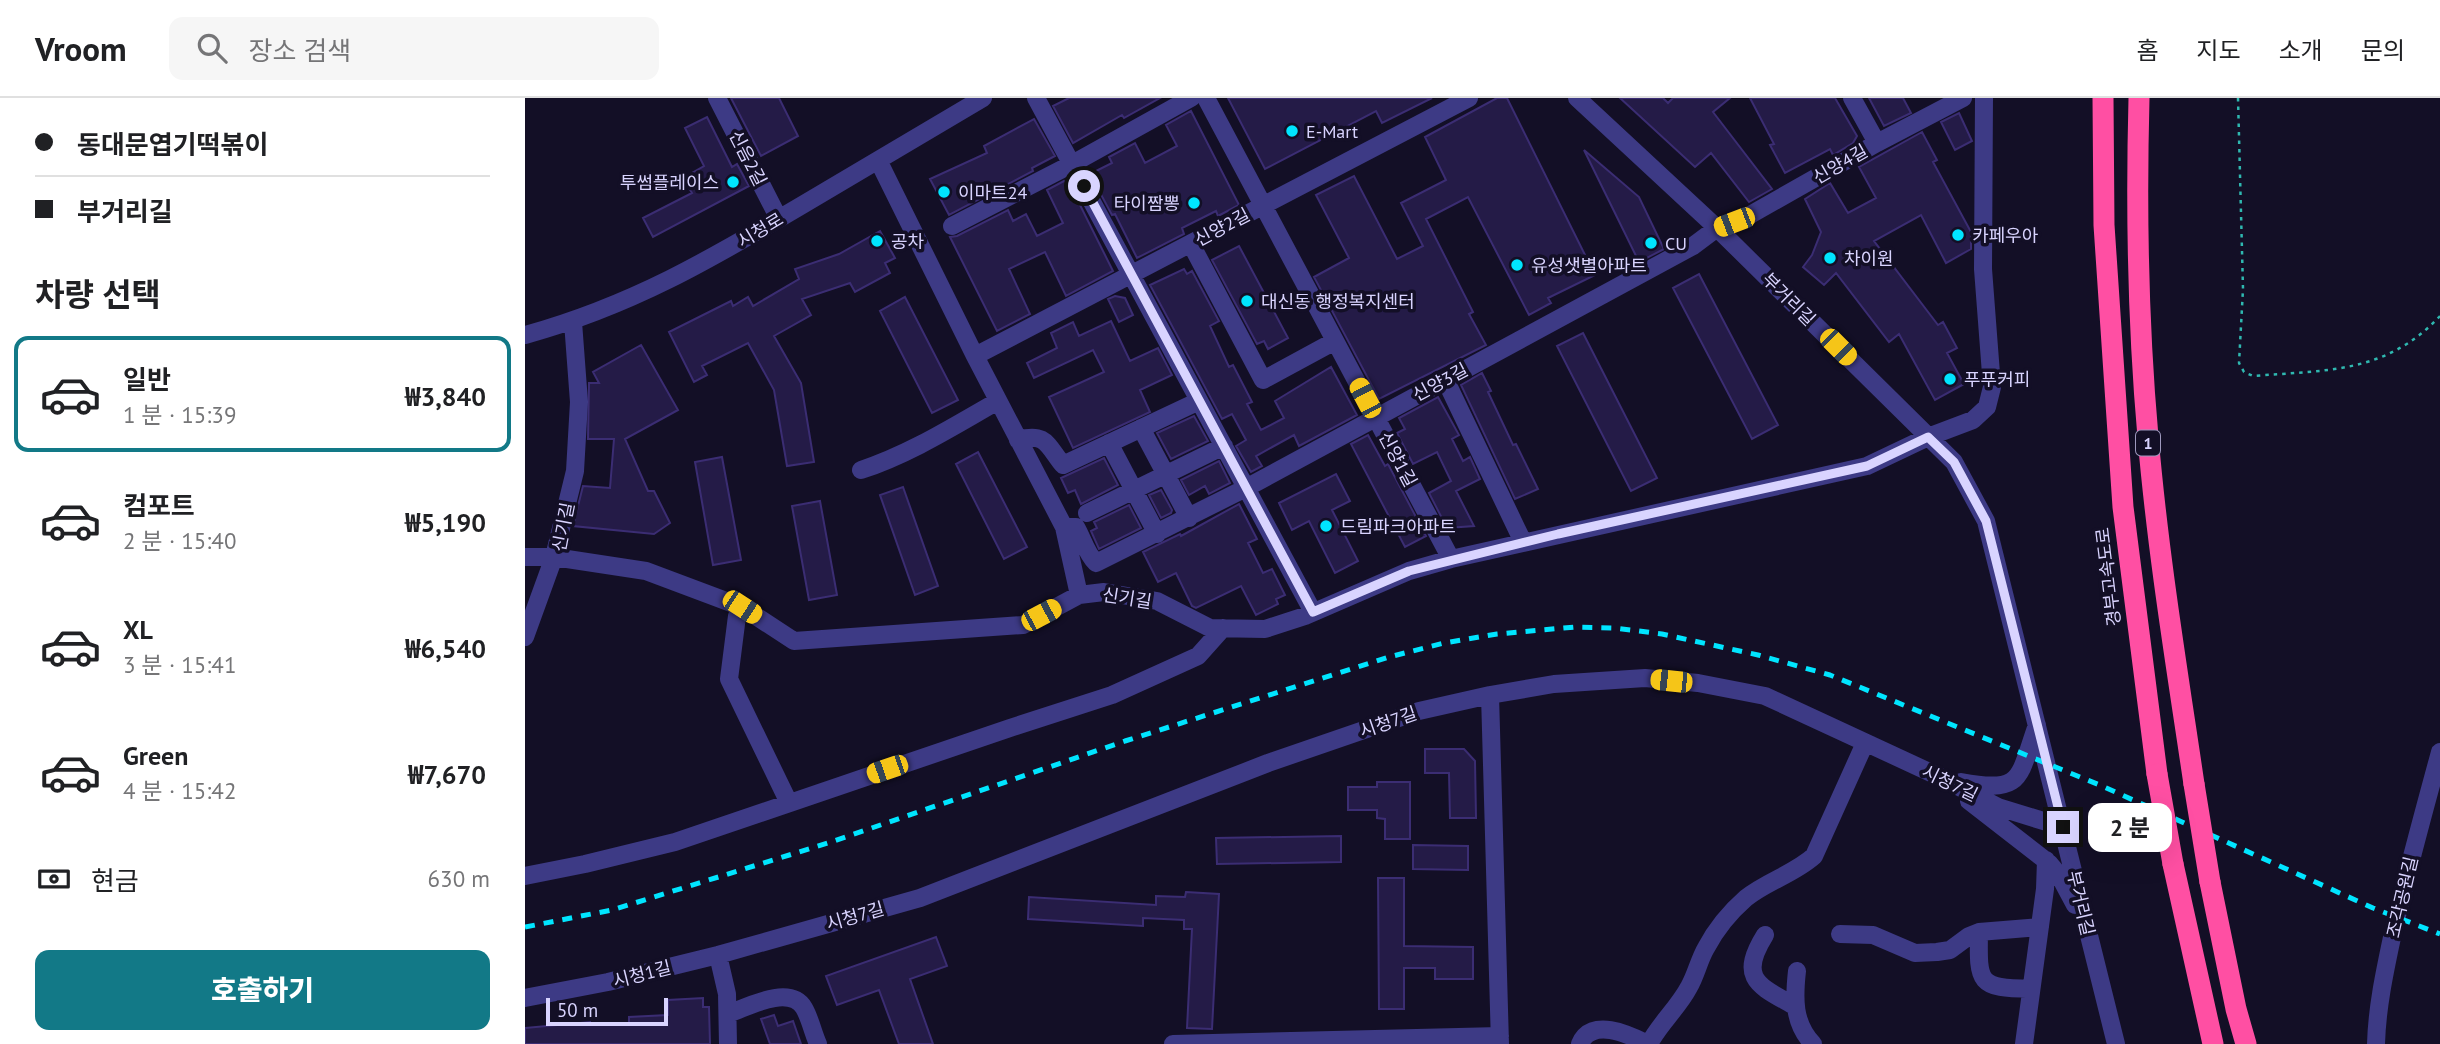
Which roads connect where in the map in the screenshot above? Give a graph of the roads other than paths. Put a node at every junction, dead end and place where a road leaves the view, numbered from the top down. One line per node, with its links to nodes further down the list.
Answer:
1 (717, 98): 17 (street, 신음2길)
2 (983, 98): 14 (street, 시청로)
3 (1036, 98): 15 (street)
4 (1191, 98): 15 (street)
5 (1206, 98): 16 (street, 신양1길)
6 (1469, 98): 16 (street, 신양2길)
7 (1577, 98): 19 (street, 부거리길)
8 (1852, 98): 13 (street)
9 (1963, 98): 13 (street, 신양4길)
10 (1984, 98): 31 (street, 신기길)
11 (2103, 98): 81 (highway, 경부고속도로 / 1, bridge)
12 (2139, 98): 82 (highway, 1, bridge)
13 (1877, 143): 19 (street, 신양4길)
14 (878, 160): 17 (street, 시청로); 25 (street)
15 (1072, 164): 18 (street); 21 (street)
16 (1263, 205): 20 (street, 신양2길); 24 (street, 신양1길)
17 (779, 219): 22 (street, 시청로)
18 (952, 226)
19 (1717, 228): 26 (street, 신양3길); 31 (street, 부거리길)
20 (1191, 244): 21 (street, 신양2길); 24 (street)
21 (1131, 275): 25 (street, 신양2길); 28 (street)
22 (573, 322): 23 (street, 시청로); 45 (street, 신기길)
23 (525, 335)
24 (1335, 341): 29 (street, 신양1길)
25 (975, 356): 27 (street)
26 (1445, 379): 29 (street, 신양3길); 43 (street)
27 (998, 401): 32 (street); 35 (street)
28 (1199, 401): 30 (street); 34 (street)
29 (1375, 417): 37 (street, 신양3길); 46 (street, 신양1길)
30 (1141, 428): 33 (street); 36 (street)
31 (1928, 437): 43 (street, 신기길); 53 (street, 부거리길)
32 (1018, 440): 33 (street); 41 (street)
33 (1109, 443): 38 (street)
34 (1224, 446): 36 (street); 37 (street)
35 (861, 470)
36 (1166, 475): 38 (street); 40 (street)
37 (1246, 488): 40 (street, 신양3길); 49 (street)
38 (1134, 490): 39 (street); 42 (street)
39 (1087, 513)
40 (1189, 518): 42 (street, 신양3길)
41 (1064, 527): 42 (street, 신양3길); 47 (street)
42 (1157, 534)
43 (1523, 542): 46 (street, 신기길)
44 (525, 557): 45 (street)
45 (554, 557): 48 (street, 신기길); 51 (street)
46 (1451, 559): 49 (street, 신기길)
47 (1079, 595): 48 (street, 신기길); 50 (street, 신기길)
48 (742, 607): 57 (street)
49 (1313, 612): 50 (street, 신기길)
50 (1223, 628): 57 (street)
51 (525, 637)
52 (1490, 695): 54 (street, 시청7길); 66 (street, 시청7길); 72 (street)
53 (2037, 725): 56 (street); 58 (street, 부거리길)
54 (1865, 743): 56 (street, 시청7길); 77 (street)
55 (2440, 752): 83 (street, 조각공원길)
56 (1940, 777): 58 (street, 시청7길); 59 (street)
57 (789, 803): 60 (street)
58 (2063, 827): 65 (street, 부거리길)
59 (2046, 860): 61 (street); 65 (street)
60 (525, 876)
61 (2040, 927): 62 (street); 68 (street)
62 (1979, 932): 63 (street); 68 (street)
63 (1840, 934)
64 (1765, 935): 70 (street)
65 (2089, 937): 80 (street, 부거리길)
66 (717, 955): 69 (street, 시청1길); 71 (street)
67 (1797, 971): 70 (street)
68 (2031, 989): 79 (street)
69 (525, 998)
70 (1796, 1007): 78 (street)
71 (728, 1014): 73 (street); 74 (street)
72 (1500, 1040): 75 (street)
73 (728, 1044)
74 (818, 1044)
75 (1173, 1044)
76 (1580, 1044): 77 (street)
77 (1648, 1044)
78 (1813, 1044)
79 (2024, 1044)
80 (2116, 1044)
81 (2213, 1044)
82 (2246, 1044)
83 (2376, 1044)

